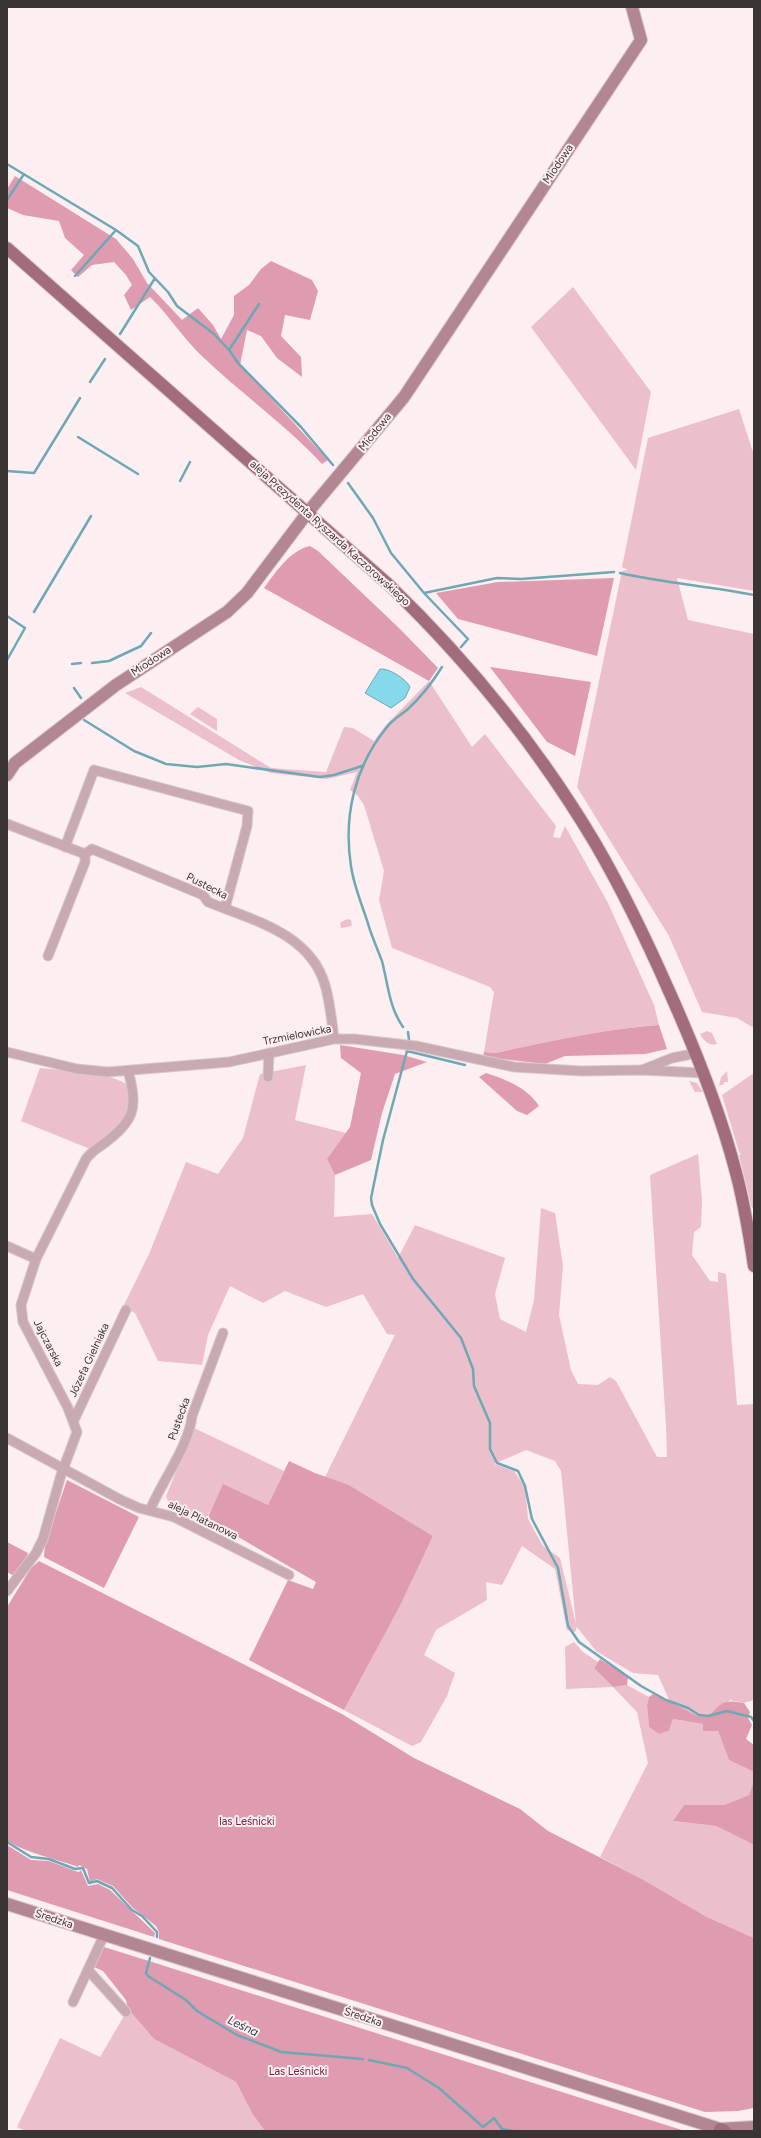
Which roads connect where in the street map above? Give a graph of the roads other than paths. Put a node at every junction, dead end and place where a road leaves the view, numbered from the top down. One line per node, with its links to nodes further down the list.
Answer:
1 (632, 7): 3 (street, Miodowa)
2 (7, 248): 3 (main road, aleja Prezydenta Ryszarda Kaczorowskiego)
3 (308, 512): 4 (street, Miodowa); 13 (main road, aleja Prezydenta Ryszarda Kaczorowskiego)
4 (7, 775)
5 (7, 824): 6 (street, Pustecka)
6 (64, 847): 7 (street, Pustecka); 8 (street)
7 (85, 854): 8 (street, Pustecka); 9 (street)
8 (225, 908): 10 (street, Pustecka)
9 (48, 956)
10 (334, 1039): 12 (street, Trzmielowicka); 14 (street, Trzmielowicka)
11 (7, 1052): 15 (street, Trzmielowicka)
12 (269, 1053): 15 (street, Trzmielowicka); 17 (street)
13 (696, 1053): 14 (street, Trzmielowicka); 16 (main road, aleja Prezydenta Ryszarda Kaczorowskiego)
14 (641, 1070): 16 (street, Trzmielowicka)
15 (128, 1071): 19 (street, Jajczarska)
16 (704, 1073): 20 (main road, aleja Prezydenta Ryszarda Kaczorowskiego)
17 (268, 1077)
18 (7, 1246): 19 (street)
19 (36, 1259): 23 (street, Jajczarska)
20 (754, 1266)
21 (126, 1310): 23 (street, Józefa Gielniaka)
22 (223, 1333): 26 (street, Pustecka)
23 (74, 1420): 25 (street, Jajczarska)
24 (7, 1438): 25 (street, aleja Platanowa)
25 (63, 1470): 26 (street, aleja Platanowa); 28 (street, Jajczarska)
26 (150, 1510): 27 (street, aleja Platanowa)
27 (289, 1575)
28 (7, 1591)
29 (7, 1904): 30 (street, Średzka)
30 (104, 1935): 31 (street); 35 (street, Średzka)
31 (88, 1970): 32 (street); 33 (street)
32 (73, 2002)
33 (126, 2012)
34 (754, 2127): 35 (street)
35 (722, 2130)

